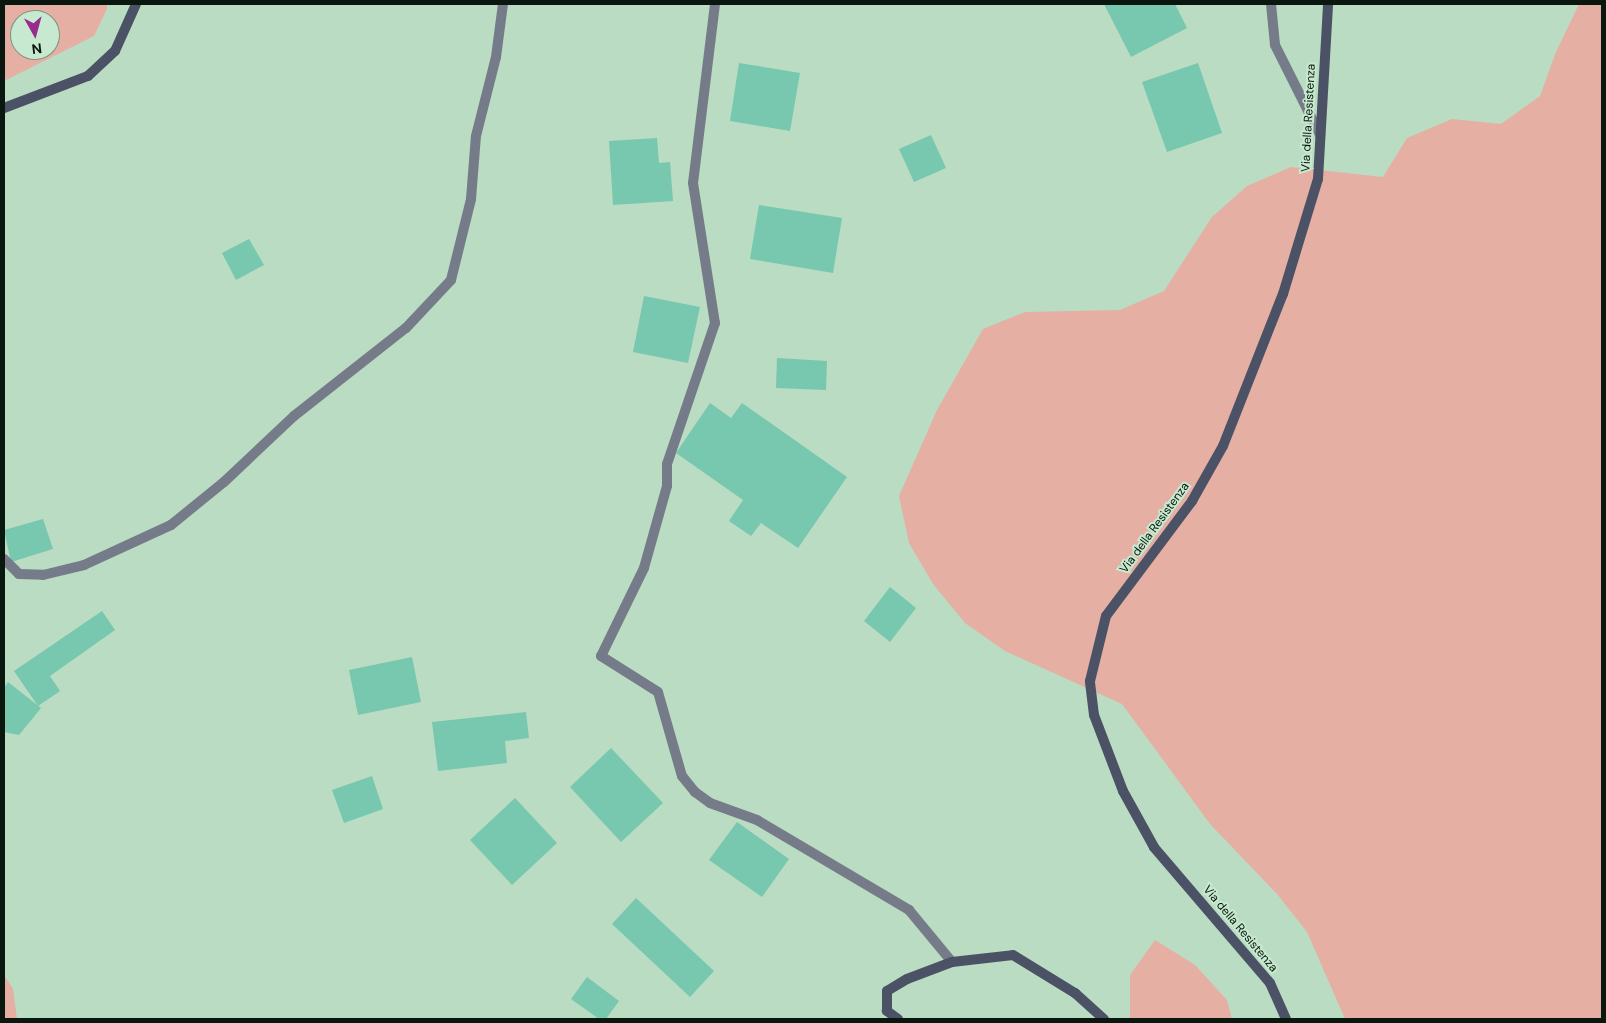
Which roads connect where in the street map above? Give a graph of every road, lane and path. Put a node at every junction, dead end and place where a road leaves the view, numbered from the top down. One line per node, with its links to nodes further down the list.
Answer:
1 (136, 4): 6 (street)
2 (503, 4): 8 (street)
3 (715, 4): 9 (street)
4 (1271, 4): 7 (street)
5 (1328, 4): 7 (street, Via della Resistenza)
6 (4, 108)
7 (1320, 135): 12 (street, Via della Resistenza)
8 (4, 559)
9 (952, 962): 10 (street); 11 (street)
10 (898, 1019)
11 (1104, 1019)
12 (1286, 1019)

